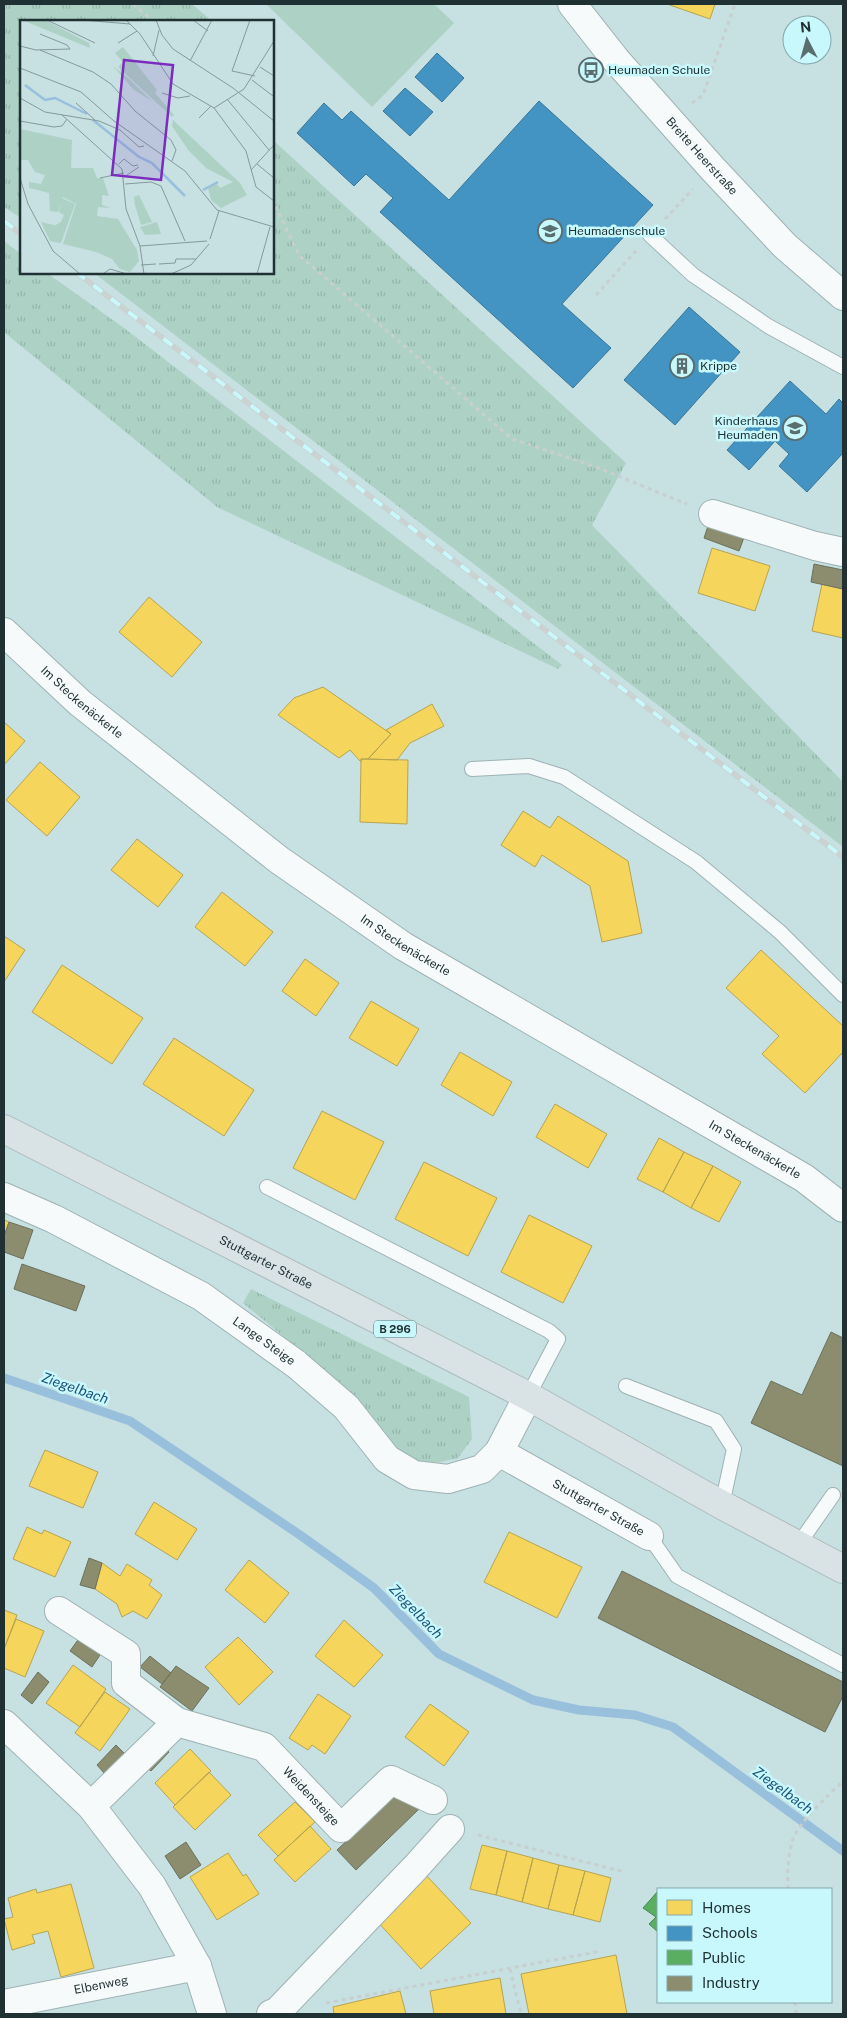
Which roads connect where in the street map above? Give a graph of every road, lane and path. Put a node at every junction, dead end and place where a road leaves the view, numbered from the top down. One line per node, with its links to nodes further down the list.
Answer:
1 (133, 4): 4 (path)
2 (572, 4): 6 (street, Breite Heerstraße)
3 (735, 4): 5 (path)
4 (152, 20)
5 (704, 94)
6 (712, 168): 8 (path); 10 (street, Breite Heerstraße)
7 (274, 204): 12 (path)
8 (650, 235): 9 (path); 11 (lane)
9 (596, 295)
10 (843, 296)
11 (843, 366)
12 (713, 514): 13 (street)
13 (843, 552)
14 (4, 632): 20 (street, Im Steckenäckerle)
15 (472, 769): 16 (lane)
16 (843, 995)
17 (4, 1129): 22 (main road, Stuttgarter Straße / B 296)
18 (267, 1187): 22 (lane)
19 (4, 1198): 23 (street, Lange Steige)
20 (843, 1208)
21 (626, 1386): 25 (lane)
22 (528, 1396): 23 (street); 25 (main road, Stuttgarter Straße / B 296)
23 (499, 1452): 26 (street, Stuttgarter Straße)
24 (833, 1494): 27 (lane)
25 (722, 1505): 27 (main road, Stuttgarter Straße / B 296)
26 (649, 1536): 30 (lane, Stuttgarter Straße)
27 (798, 1545): 28 (main road, Stuttgarter Straße / B 296)
28 (843, 1569)
29 (59, 1611): 31 (street, Weidensteige)
30 (843, 1665)
31 (177, 1722): 34 (street, Weidensteige); 35 (street)
32 (4, 1724): 35 (street)
33 (843, 1781): 38 (path)
34 (433, 1800)
35 (91, 1806): 40 (street)
36 (450, 1829): 37 (path); 45 (street)
37 (625, 1872)
38 (788, 1888)
39 (601, 1951): 41 (path)
40 (197, 1966): 42 (street, Elbenweg); 44 (street)
41 (510, 1968): 43 (path); 46 (path)
42 (4, 2004)
43 (324, 2004)
44 (212, 2014)
45 (271, 2014)
46 (521, 2014)

